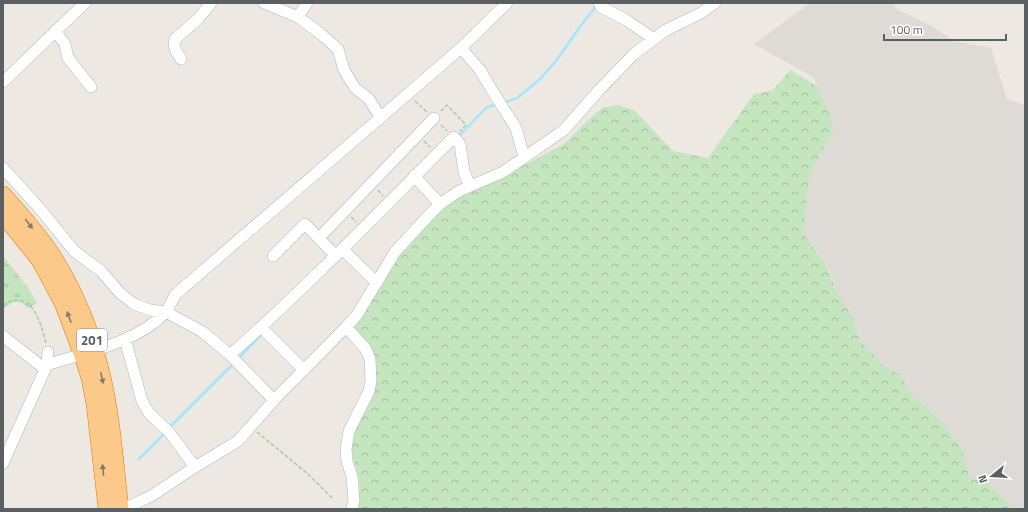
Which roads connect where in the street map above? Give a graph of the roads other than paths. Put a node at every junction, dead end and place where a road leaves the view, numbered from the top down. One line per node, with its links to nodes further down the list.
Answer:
1 (85, 3): 9 (street)
2 (211, 3): 12 (street)
3 (264, 3): 8 (street)
4 (307, 3): 8 (street)
5 (507, 3): 11 (street)
6 (714, 3): 10 (street)
7 (600, 5): 10 (street)
8 (298, 17): 15 (street)
9 (56, 32): 13 (street); 14 (street)
10 (654, 39): 17 (street)
11 (461, 48): 15 (street); 17 (street)
12 (181, 59)
13 (3, 82)
14 (91, 87)
15 (380, 117): 28 (street)
16 (434, 118): 24 (street)
17 (524, 157): 20 (street)
18 (3, 168): 28 (street)
19 (416, 179): 20 (street); 22 (street); 25 (street)
20 (470, 186): 22 (street)
21 (3, 195): 34 (highway, 201, one-way to 34)
22 (440, 204): 27 (street)
23 (3, 214): 34 (highway, 201, one-way to 23)
24 (319, 238): 25 (street); 26 (street)
25 (341, 252): 27 (street); 29 (street)
26 (273, 256)
27 (377, 283): 30 (street)
28 (166, 312): 32 (street); 35 (street)
29 (261, 327): 35 (street); 37 (street)
30 (346, 327): 37 (street); 42 (street)
31 (3, 336): 36 (street)
32 (125, 339): 34 (street); 40 (street)
33 (48, 352): 36 (street)
34 (89, 352): 36 (street); 41 (highway, 201)
35 (234, 359): 38 (street)
36 (46, 367): 39 (street)
37 (304, 370): 38 (street)
38 (274, 400): 40 (street)
39 (3, 463)
40 (195, 467): 41 (street)
41 (116, 509)
42 (352, 509)

